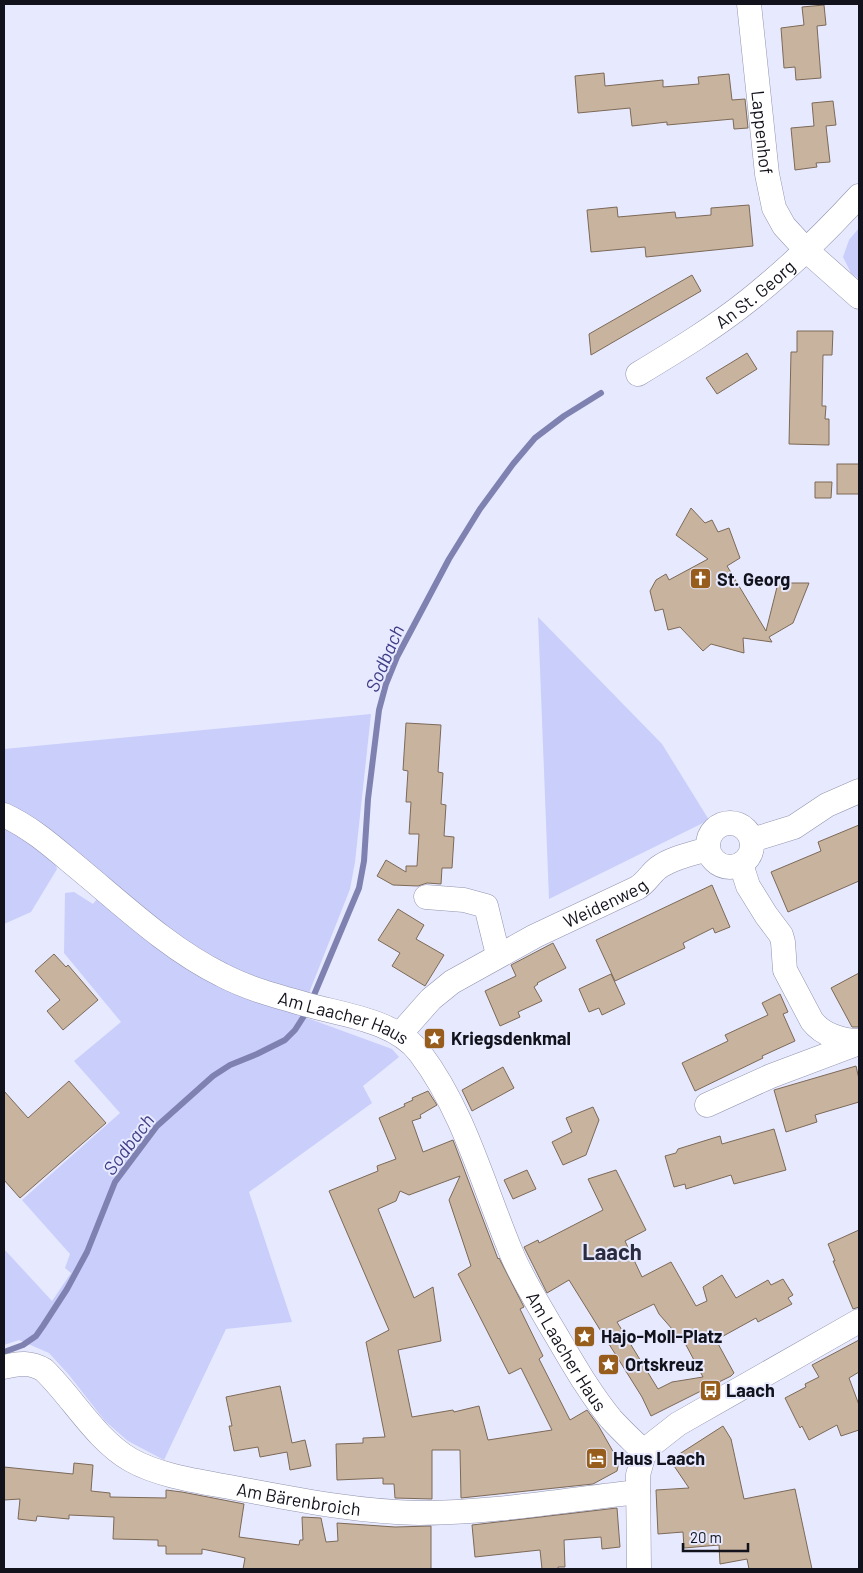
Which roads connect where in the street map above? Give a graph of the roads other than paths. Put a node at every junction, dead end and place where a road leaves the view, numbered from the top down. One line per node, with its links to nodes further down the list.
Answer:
1 (749, 4): 3 (street, Lappenhof)
2 (859, 196): 3 (street, An St. Georg)
3 (806, 250): 4 (street, Lappenhof); 5 (street, An St. Georg)
4 (859, 297)
5 (638, 374)
6 (859, 791): 8 (street)
7 (4, 815): 13 (street, Am Laacher Haus)
8 (752, 840): 9 (street); 10 (street)
9 (708, 849): 10 (street); 12 (street, Weidenweg)
10 (741, 864): 14 (street)
11 (426, 897): 12 (street)
12 (498, 955): 13 (street, Weidenweg)
13 (400, 1034): 18 (street, Am Laacher Haus)
14 (859, 1042): 15 (street)
15 (707, 1105)
16 (859, 1321): 18 (street)
17 (4, 1366): 19 (street, Am Bärenbroich)
18 (645, 1453): 19 (street)
19 (638, 1492): 20 (street)
20 (639, 1569)

